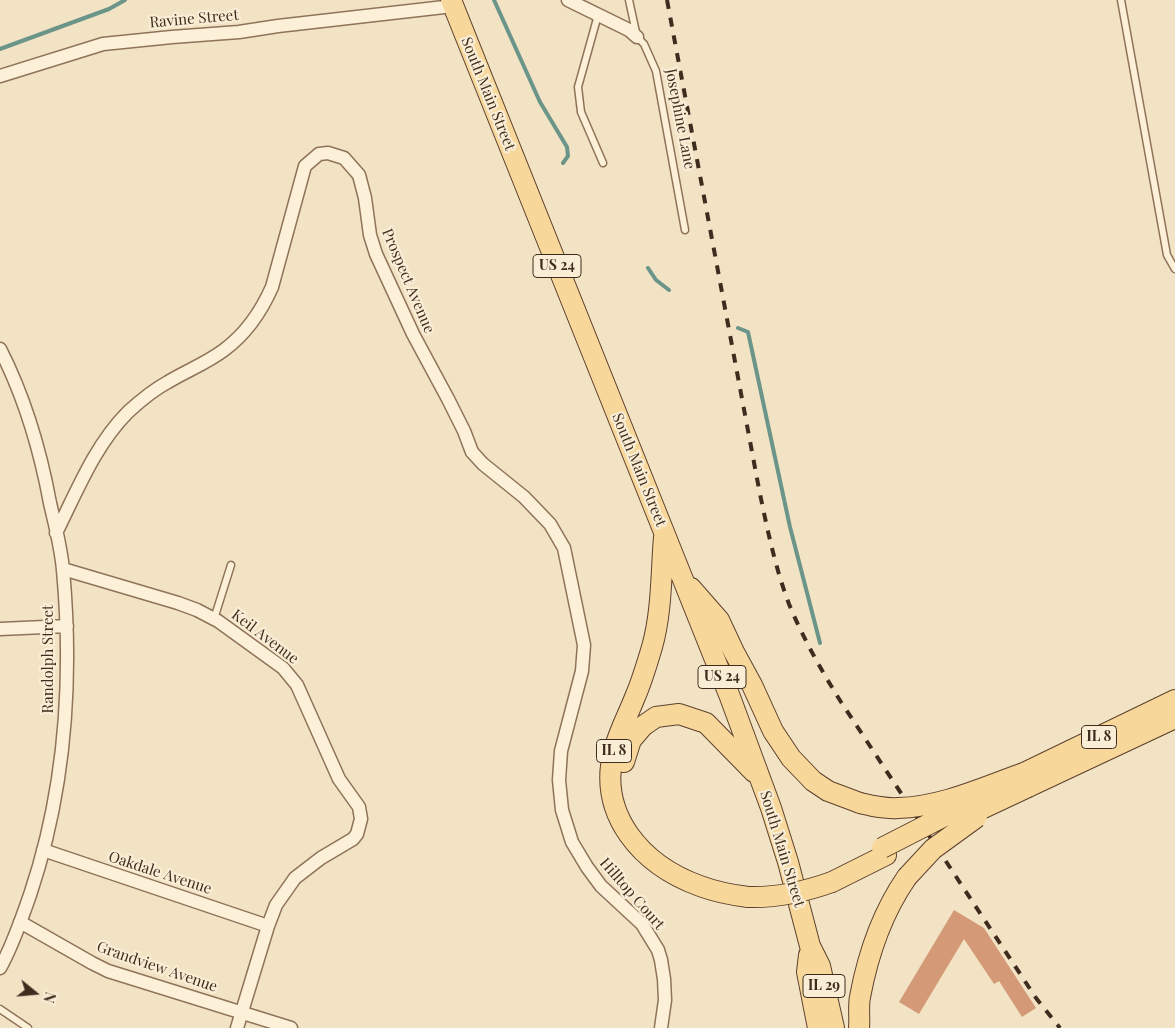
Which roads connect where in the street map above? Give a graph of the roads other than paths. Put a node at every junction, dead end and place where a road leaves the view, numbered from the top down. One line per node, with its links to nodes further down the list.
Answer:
1 (568, 0): 5 (street, Josephine Lane)
2 (629, 0): 6 (lane)
3 (1121, 0): 10 (lane)
4 (452, 3): 7 (street, Ravine Street); 13 (main road, South Main Street / US 24)
5 (598, 14): 6 (street, Josephine Lane); 8 (lane)
6 (636, 37): 9 (lane, Josephine Lane)
7 (0, 76)
8 (603, 163)
9 (685, 230)
10 (1175, 269)
11 (0, 349): 12 (street, Randolph Street)
12 (56, 533): 15 (street, Randolph Street); 24 (street, Prospect Avenue)
13 (664, 533): 16 (main road, South Main Street / US 24); 26 (main road, IL 8)
14 (231, 565): 17 (lane)
15 (63, 569): 17 (street, Keil Avenue); 18 (street, Randolph Street)
16 (682, 578): 22 (main road, South Main Street / US 24); 23 (main road, bridge)
17 (214, 620): 28 (street, Keil Avenue)
18 (66, 626): 19 (street); 25 (street, Randolph Street)
19 (0, 629)
20 (1175, 700): 23 (main road, IL 8)
21 (1175, 718): 23 (main road, IL 8)
22 (760, 778): 26 (main road, IL 8); 29 (main road, South Main Street / US 24)
23 (1026, 780): 26 (main road, IL 8, bridge); 39 (main road, IL 8, bridge)
24 (572, 842): 36 (street, Hilltop Court)
25 (43, 850): 27 (street, Randolph Street); 28 (street, Oakdale Avenue)
26 (748, 892)
27 (20, 922): 30 (street, Randolph Street); 32 (street, Grandview Avenue)
28 (268, 926): 32 (street)
29 (810, 946): 37 (main road, South Main Street / US 24); 38 (main road, South Main Street / IL 29)
30 (0, 968)
31 (0, 1009): 33 (lane)
32 (242, 1012): 34 (street); 35 (street, Grandview Avenue)
33 (28, 1028)
34 (236, 1028)
35 (291, 1028)
36 (661, 1028)
37 (818, 1028)
38 (834, 1028)
39 (858, 1028)

